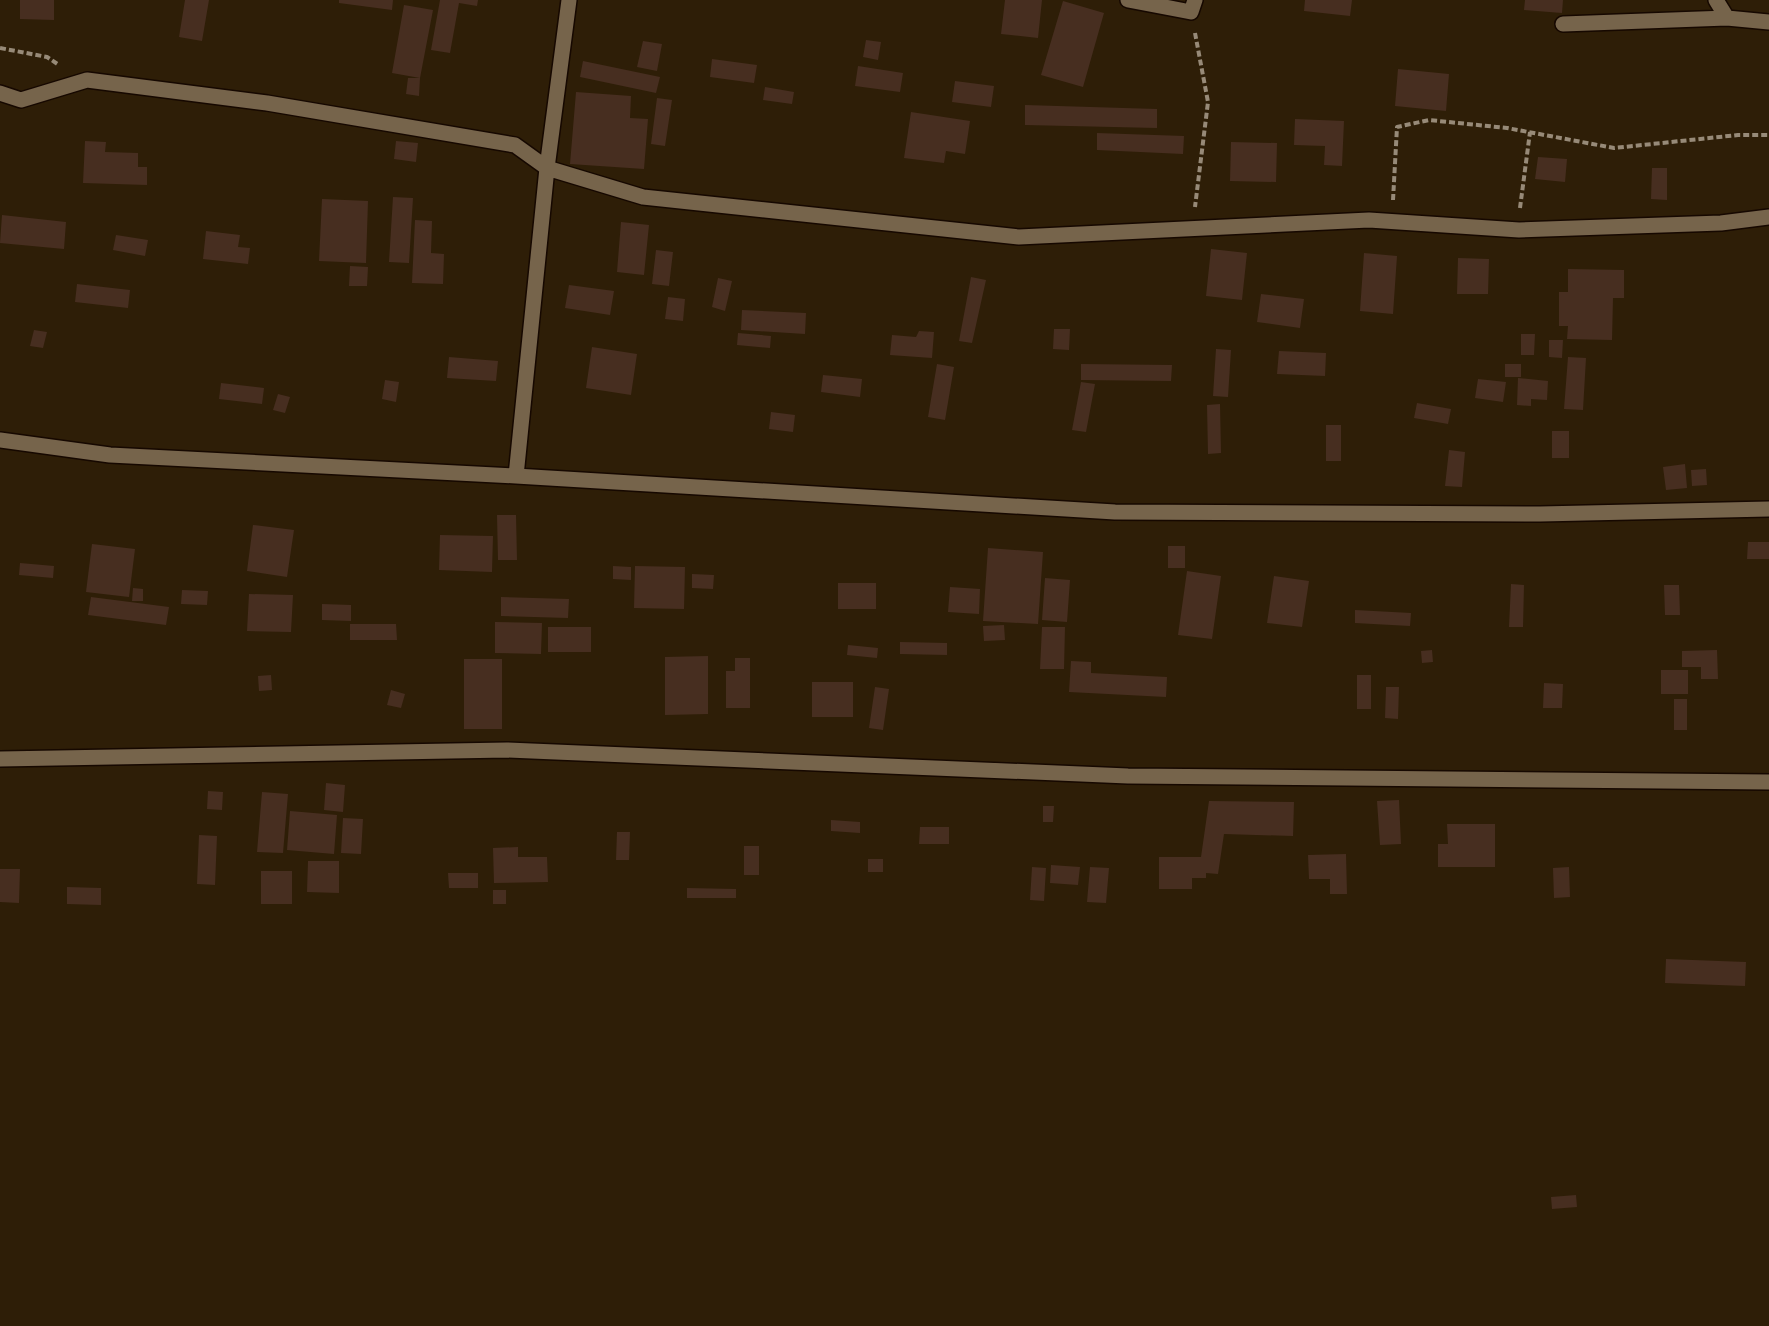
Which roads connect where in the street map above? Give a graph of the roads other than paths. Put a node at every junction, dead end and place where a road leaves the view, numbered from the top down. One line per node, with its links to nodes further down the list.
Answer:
1 (569, 0): 9 (street)
2 (1128, 0): 4 (street)
3 (1716, 0): 5 (street)
4 (1193, 6)
5 (1727, 18): 6 (street); 7 (street)
6 (1769, 22)
7 (1563, 24)
8 (0, 93): 9 (street)
9 (547, 168): 10 (street); 12 (street)
10 (1769, 217)
11 (0, 440): 12 (street)
12 (516, 476): 13 (street)
13 (1769, 509)
14 (0, 759): 15 (street)
15 (1769, 782)

